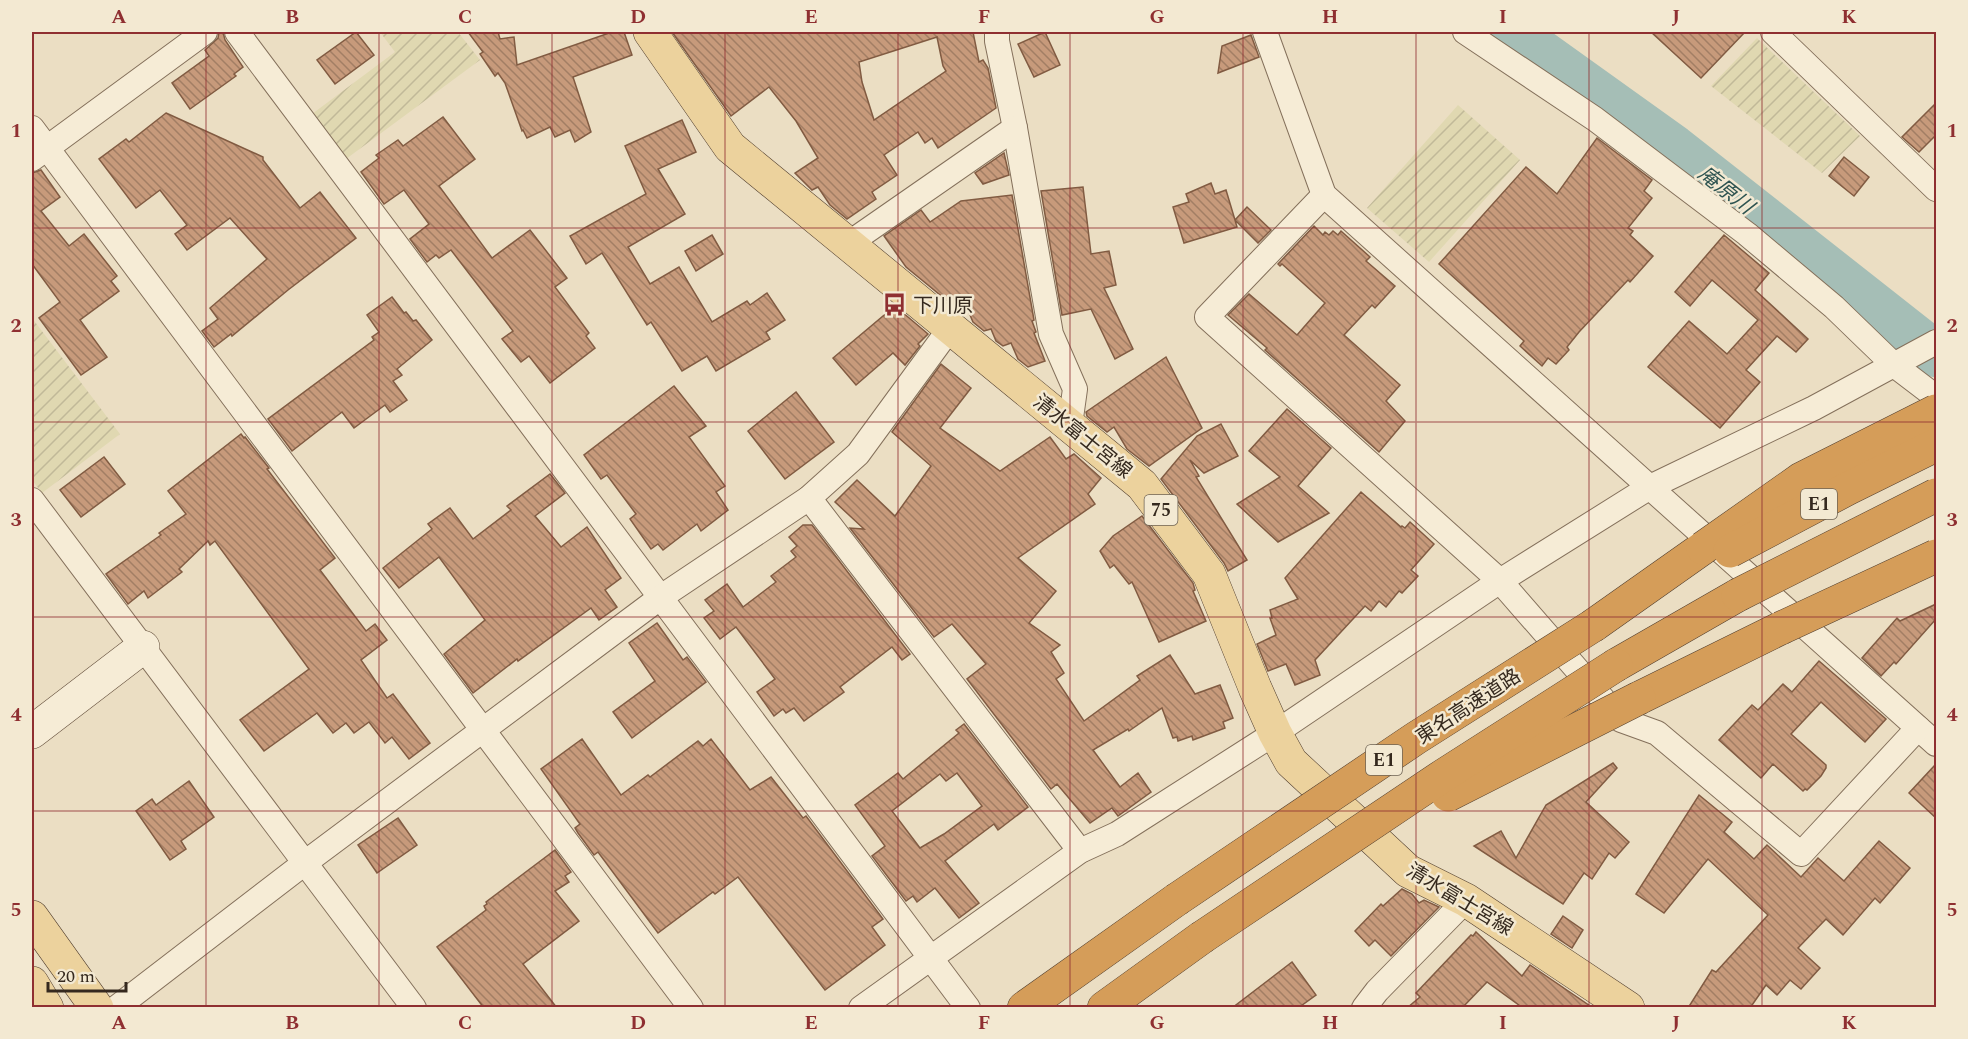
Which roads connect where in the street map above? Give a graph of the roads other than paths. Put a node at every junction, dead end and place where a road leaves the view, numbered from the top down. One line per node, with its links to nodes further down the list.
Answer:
1 (205, 32): 10 (street)
2 (237, 32): 28 (street)
3 (650, 32): 13 (main road, 清水富士宮線 / 75)
4 (997, 32): 9 (street)
5 (1265, 32): 12 (street)
6 (1464, 32): 16 (street)
7 (1773, 32): 11 (street)
8 (32, 128): 10 (street)
9 (1015, 128): 13 (street); 19 (street)
10 (39, 154): 31 (street)
11 (1936, 189)
12 (1324, 195): 21 (street); 27 (street)
13 (848, 244): 14 (main road, 清水富士宮線 / 75)
14 (951, 327): 19 (main road, 清水富士宮線 / 75); 23 (street)
15 (1936, 342): 16 (street)
16 (1900, 362): 17 (street); 21 (street)
17 (1936, 397)
18 (1936, 411): 26 (highway, bridge)
19 (1070, 425): 33 (main road, 清水富士宮線 / 75)
20 (1936, 445): 26 (highway, 東名高速道路 / E1, bridge)
21 (1650, 487): 27 (street); 30 (street)
22 (1936, 495): 37 (highway, E1, bridge)
23 (808, 498): 28 (street); 35 (street)
24 (32, 500): 29 (street)
25 (1936, 556): 37 (highway, bridge)
26 (1703, 557): 49 (highway, 東名高速道路 / E1, bridge)
27 (1500, 581): 30 (street); 33 (street)
28 (660, 597): 31 (street); 40 (street)
29 (143, 647): 32 (street); 36 (street)
30 (1918, 728): 34 (street)
31 (482, 730): 36 (street); 46 (street)
32 (32, 732)
33 (1275, 733): 35 (street); 38 (main road, 清水富士宮線 / 75)
34 (1936, 744)
35 (1080, 851): 40 (street)
36 (306, 862): 44 (street); 45 (street)
37 (1299, 872): 50 (highway, E1, bridge)
38 (1466, 900): 51 (street); 52 (main road, 清水富士宮線 / 75)
39 (32, 917): 43 (main road)
40 (930, 958): 47 (street); 48 (street)
41 (32, 983): 42 (main road)
42 (47, 1008)
43 (97, 1008)
44 (116, 1008)
45 (414, 1008)
46 (691, 1008)
47 (861, 1008)
48 (968, 1008)
49 (1024, 1008)
50 (1104, 1008)
51 (1364, 1008)
52 (1628, 1008)

